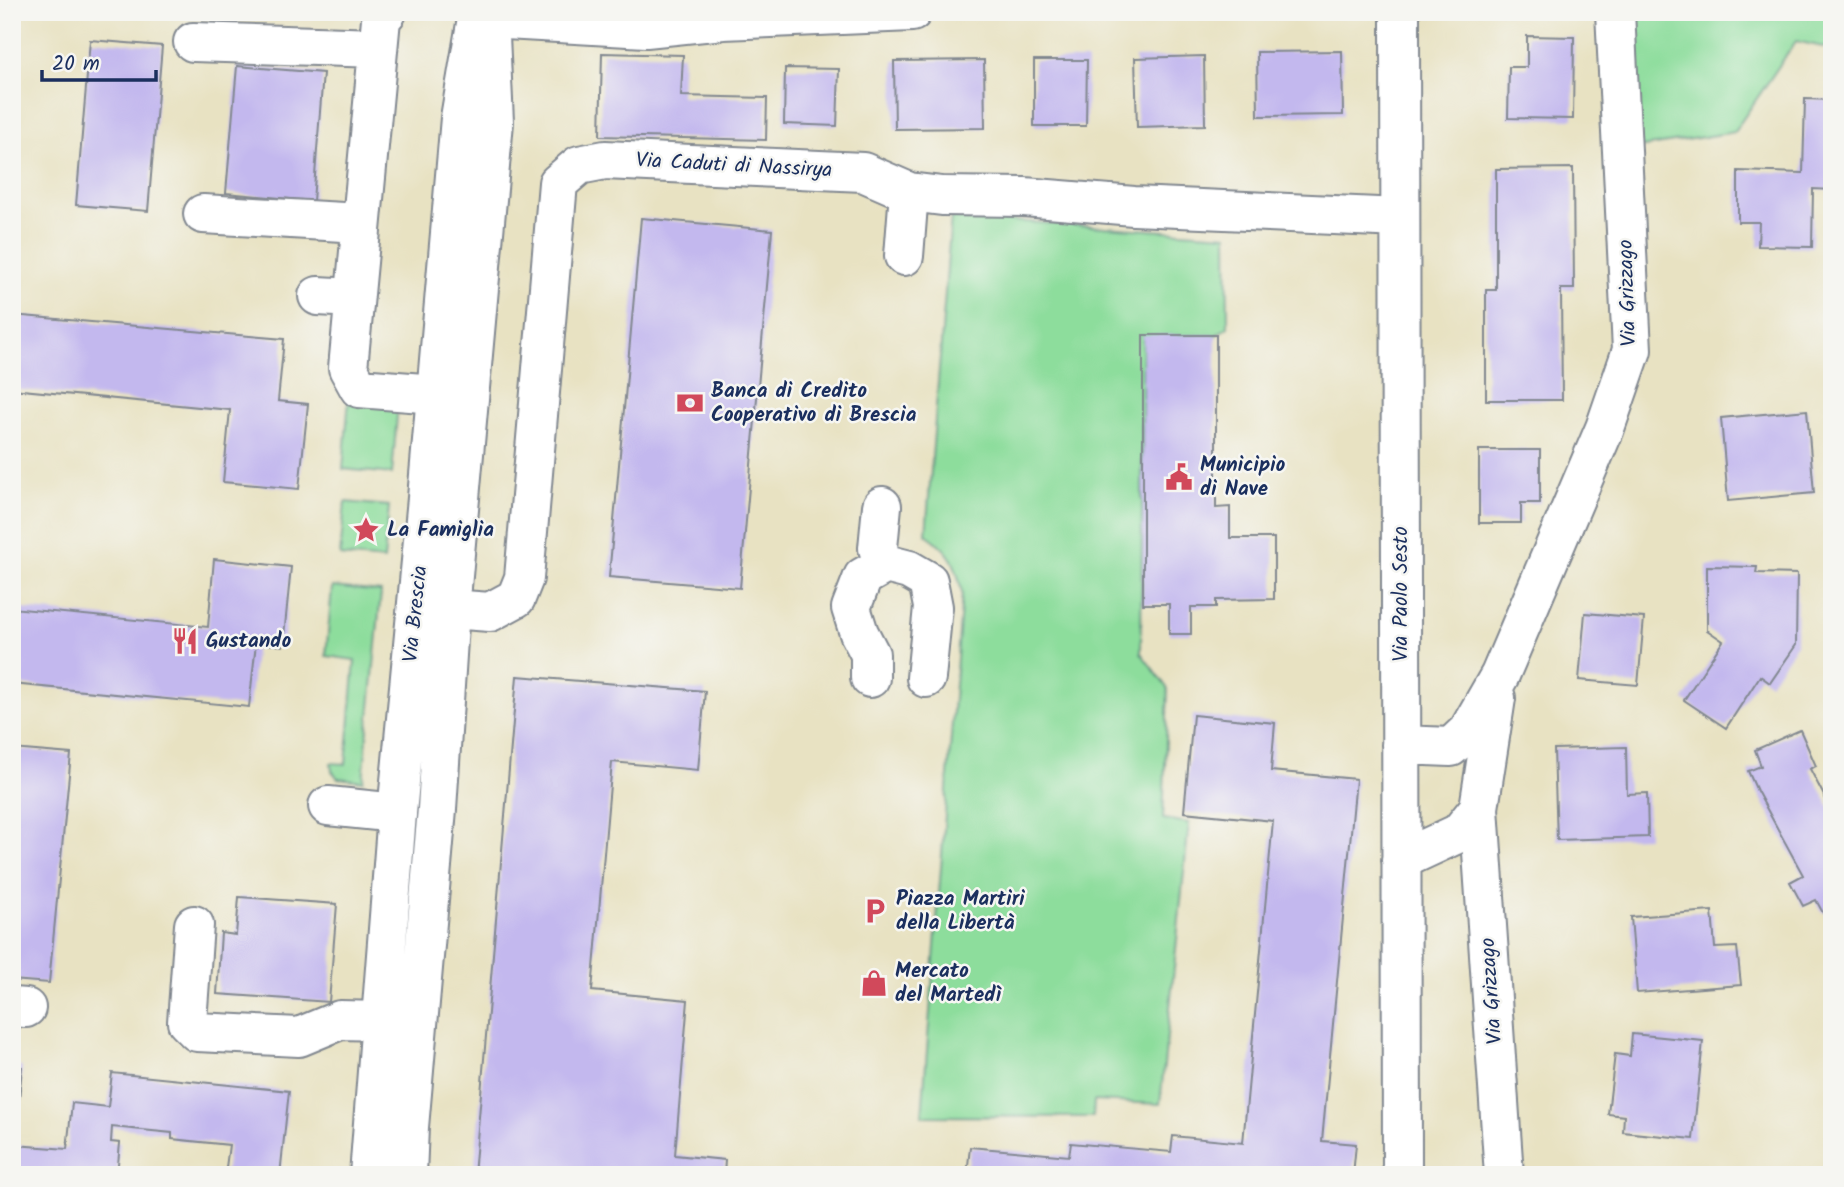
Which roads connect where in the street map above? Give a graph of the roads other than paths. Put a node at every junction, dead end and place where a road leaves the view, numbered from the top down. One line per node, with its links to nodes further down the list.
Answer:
1 (912, 12): 4 (street)
2 (1400, 12): 10 (street, Via Paolo Sesto)
3 (1615, 12): 17 (street, Via Grizzago)
4 (900, 13): 5 (street)
5 (485, 15): 13 (street, Via Brescia); 16 (street, Via Brescia)
6 (383, 30): 7 (street); 11 (street)
7 (193, 42)
8 (909, 192): 10 (street, Via Caduti di Nassirya); 12 (street); 16 (street, Via Caduti di Nassirya)
9 (202, 215): 11 (street)
10 (1400, 218): 20 (street, Via Paolo Sesto)
11 (361, 223): 13 (street)
12 (904, 256)
13 (436, 394): 23 (street, Via Brescia)
14 (882, 506): 15 (street)
15 (883, 565): 18 (street); 19 (street)
16 (450, 609): 28 (street, Via Brescia)
17 (1500, 675): 20 (street, Via Grizzago); 22 (street, Via Grizzago)
18 (870, 678)
19 (926, 678)
20 (1401, 745): 24 (street, Via Paolo Sesto)
21 (328, 806): 23 (street)
22 (1479, 808): 24 (street); 30 (street, Via Grizzago)
23 (397, 813): 26 (street, Via Brescia)
24 (1401, 860): 29 (street, Via Paolo Sesto)
25 (194, 925): 26 (street)
26 (381, 1021): 27 (street, Via Brescia)
27 (369, 1175)
28 (407, 1175)
29 (1402, 1175)
30 (1504, 1175)

